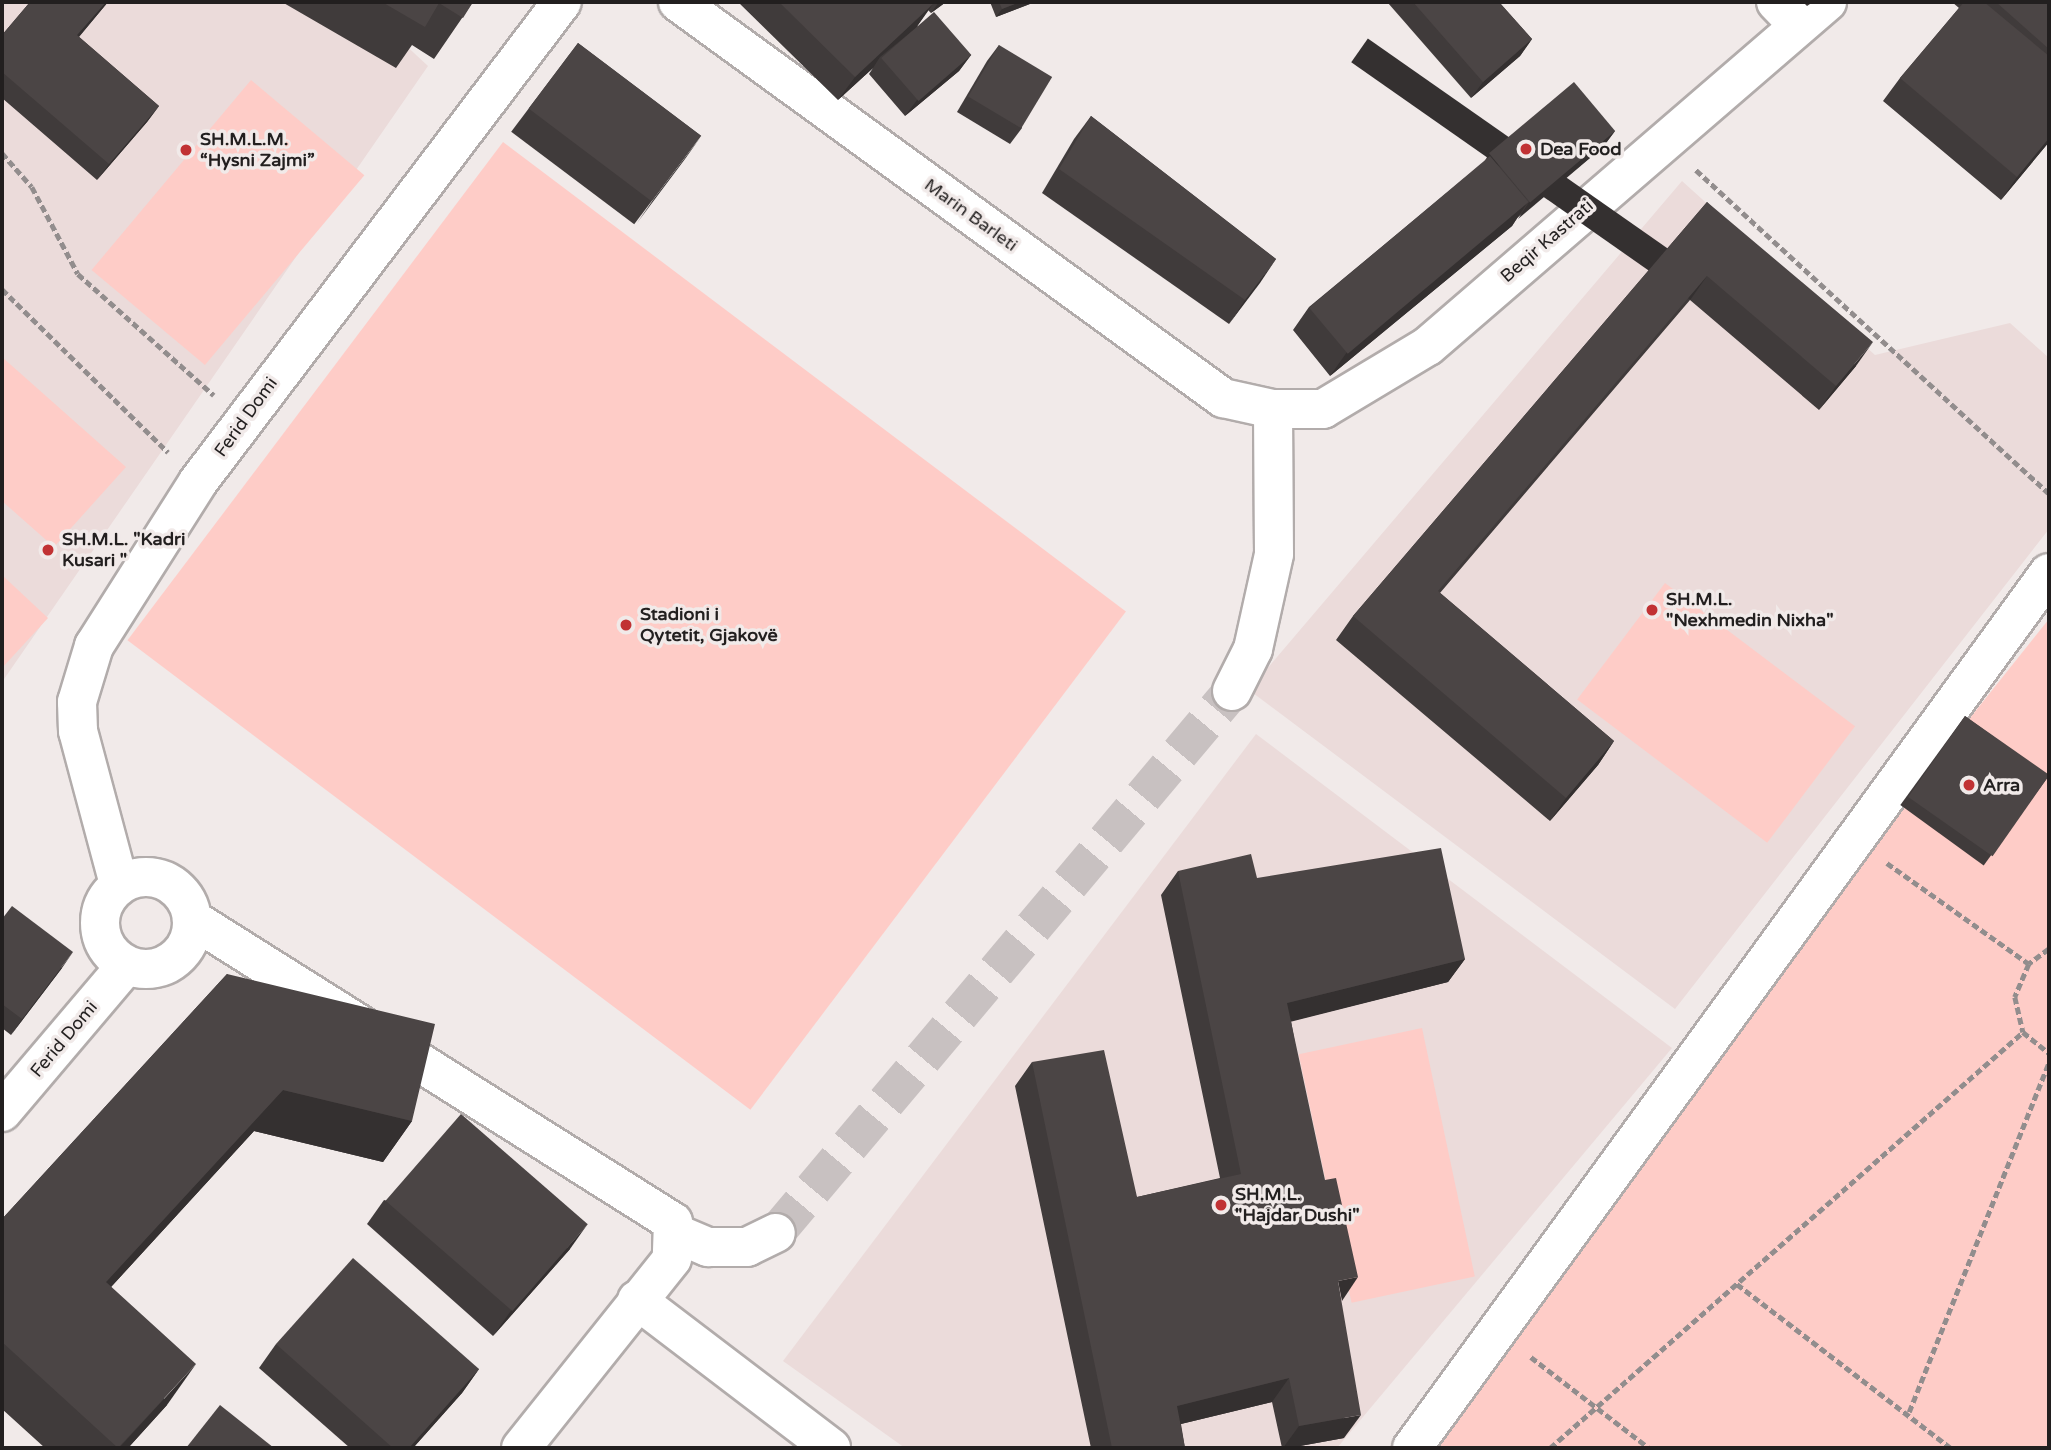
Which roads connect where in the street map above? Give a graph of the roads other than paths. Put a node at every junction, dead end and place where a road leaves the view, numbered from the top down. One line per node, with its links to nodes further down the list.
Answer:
1 (562, 2): 7 (street, Ferid Domi)
2 (678, 2): 4 (street, Marin Barleti)
3 (1800, 10): 4 (street, Beqir Kastrati)
4 (1273, 409): 6 (street)
5 (2049, 573): 16 (street)
6 (1232, 691)
7 (119, 884): 8 (street); 9 (street)
8 (192, 919): 9 (street); 12 (street)
9 (126, 966): 10 (street, Ferid Domi)
10 (2, 1112)
11 (776, 1233): 12 (street)
12 (677, 1234): 13 (street)
13 (637, 1300): 14 (street); 15 (street)
14 (521, 1448)
15 (831, 1448)
16 (1412, 1448)

